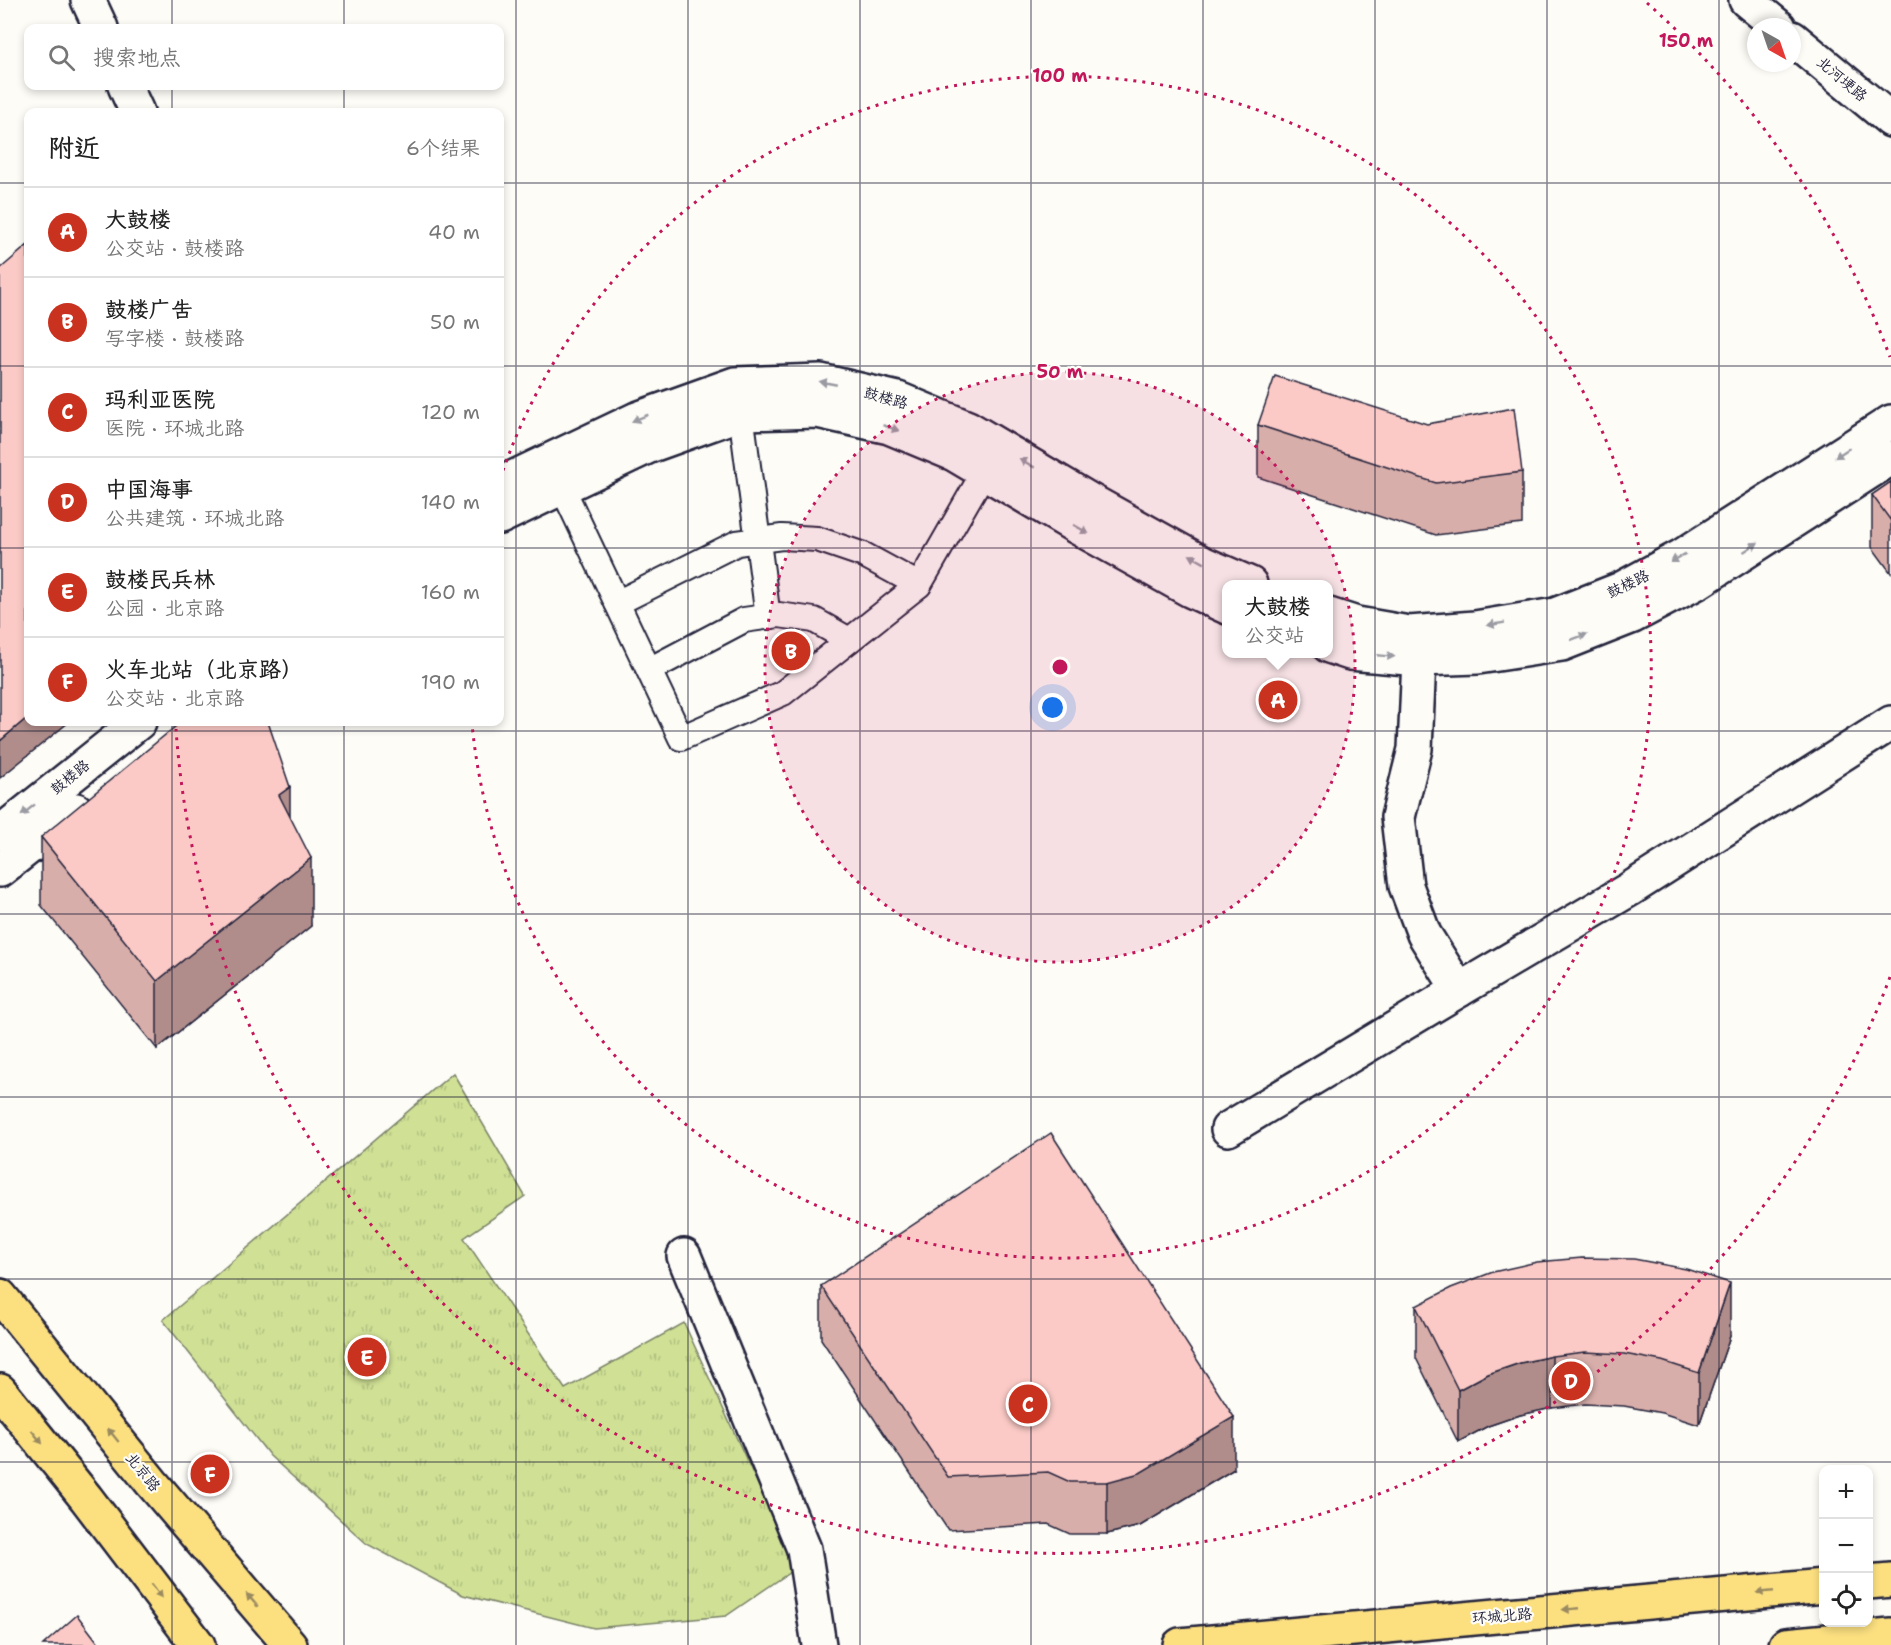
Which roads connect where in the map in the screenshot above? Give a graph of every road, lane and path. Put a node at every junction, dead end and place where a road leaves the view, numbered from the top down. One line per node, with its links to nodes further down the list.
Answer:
1 (88, 0): 4 (main road)
2 (1746, 0): 3 (main road)
3 (1768, 18)
4 (99, 24)
5 (1801, 45): 8 (main road, 北河埂路)
6 (127, 90): 7 (main road)
7 (135, 108)
8 (1891, 120)
9 (741, 413): 12 (main road, 鼓楼路, one-way to 12); 14 (main road, 鼓楼路); 16 (lane)
10 (1891, 422): 21 (main road, 鼓楼路, one-way to 21)
11 (1891, 458): 25 (main road, 鼓楼路, one-way to 11)
12 (984, 472): 18 (lane); 20 (main road, 鼓楼路, one-way to 20)
13 (504, 482): 17 (main road, 鼓楼路, one-way to 13)
14 (562, 487): 15 (main road, 鼓楼路); 19 (lane)
15 (504, 515)
16 (757, 540): 18 (lane); 19 (lane); 22 (lane)
17 (1239, 580)
18 (919, 585): 23 (lane)
19 (617, 603): 26 (lane)
20 (1222, 605)
21 (1333, 616)
22 (768, 617): 23 (lane); 26 (lane)
23 (849, 640): 26 (lane)
24 (1333, 647): 25 (main road, 鼓楼路, one-way to 25)
25 (1419, 659): 31 (main road)
26 (649, 670)
27 (1891, 723): 31 (main road)
28 (149, 733): 29 (main road, 鼓楼路, one-way to 29); 30 (main road, 鼓楼路)
29 (0, 833)
30 (0, 870)
31 (1459, 990): 32 (main road)
32 (1228, 1129)
33 (684, 1256): 42 (main road)
34 (0, 1296): 40 (main road, 北京路, one-way to 34)
35 (0, 1392): 41 (main road, one-way to 41)
36 (1891, 1580): 37 (main road)
37 (1873, 1582)
38 (1819, 1586): 43 (main road, 环城北路, one-way to 43)
39 (1891, 1635): 44 (main road)
40 (288, 1641)
41 (197, 1644)
42 (819, 1645)
43 (1180, 1645)
44 (1786, 1645)

